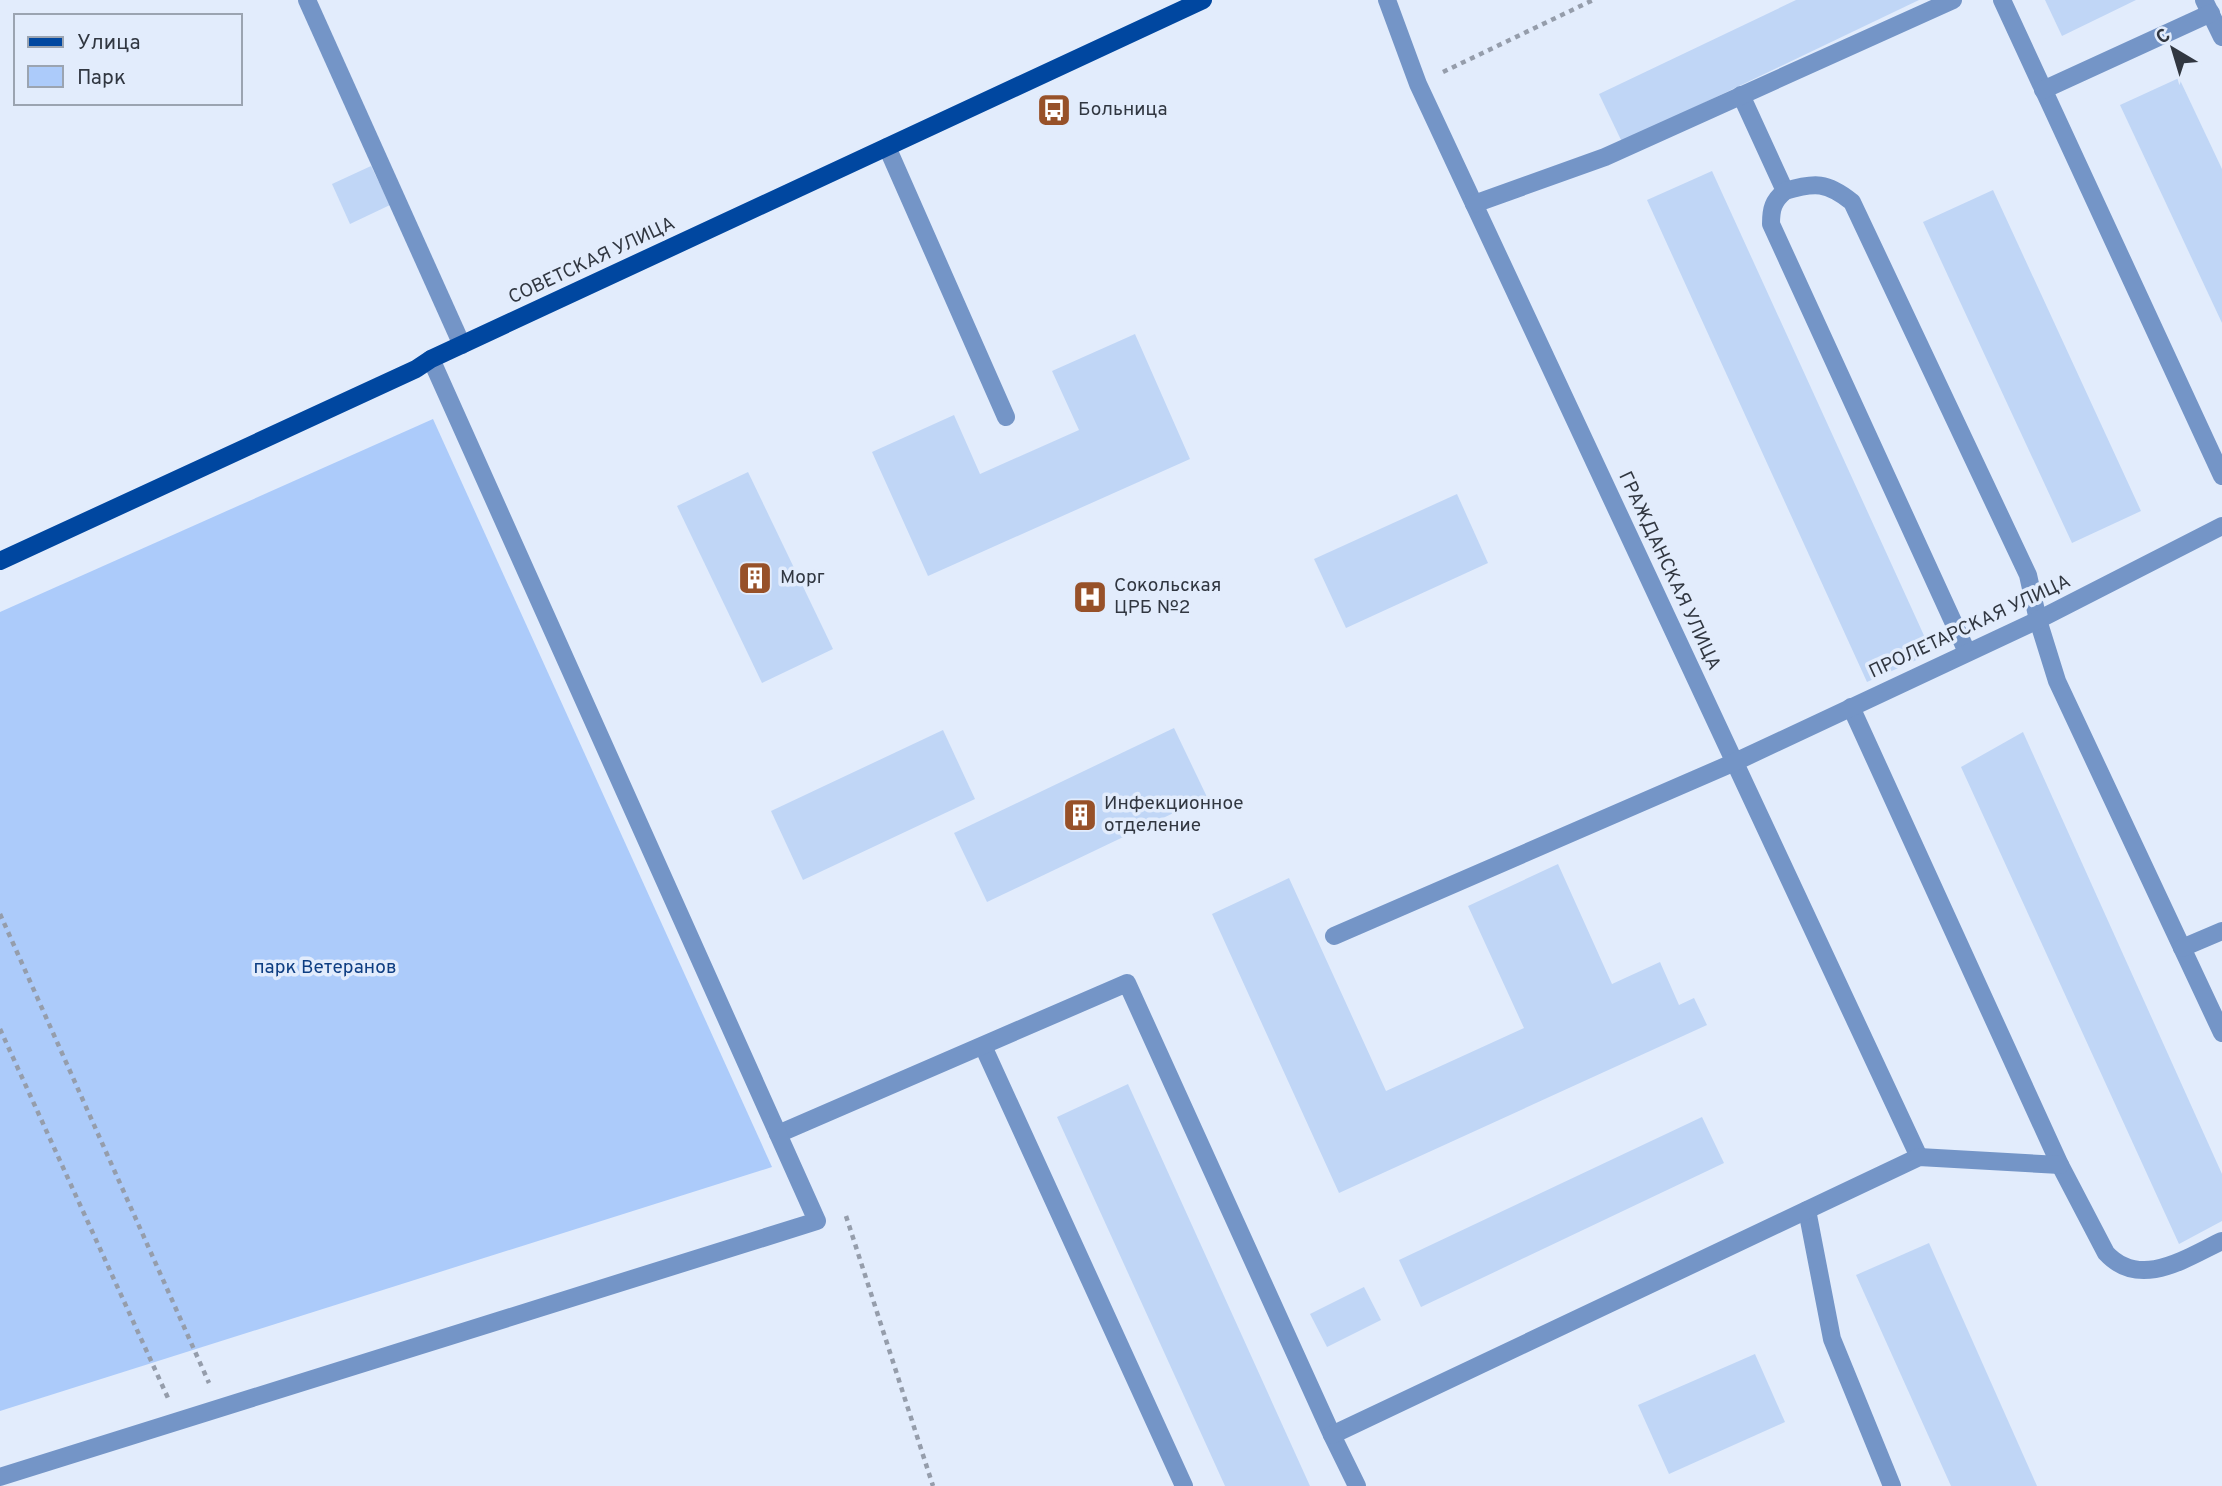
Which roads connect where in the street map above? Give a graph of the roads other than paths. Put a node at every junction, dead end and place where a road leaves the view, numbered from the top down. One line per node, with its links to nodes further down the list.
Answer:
1 (307, 0): 13 (street)
2 (1203, 0): 10 (main road, СОВЕТСКАЯ УЛИЦА)
3 (1387, 0): 12 (street, ГРАЖДАНСКАЯ УЛИЦА)
4 (1953, 0): 9 (street)
5 (2002, 0): 8 (street)
6 (2207, 6): 7 (street); 8 (street)
7 (2222, 37)
8 (2043, 90): 16 (street)
9 (1741, 95): 11 (street); 12 (street)
10 (887, 146): 13 (main road, СОВЕТСКАЯ УЛИЦА); 15 (street)
11 (1785, 191): 19 (street); 20 (street)
12 (1474, 204): 22 (street, ГРАЖДАНСКАЯ УЛИЦА)
13 (462, 345): 14 (main road, СОВЕТСКАЯ УЛИЦА)
14 (432, 359): 18 (main road, СОВЕТСКАЯ УЛИЦА); 28 (street)
15 (1006, 417)
16 (2222, 476)
17 (2222, 526): 19 (street, ПРОЛЕТАРСКАЯ УЛИЦА)
18 (0, 561)
19 (2038, 620): 20 (street, ПРОЛЕТАРСКАЯ УЛИЦА); 25 (street)
20 (1967, 652): 21 (street, ПРОЛЕТАРСКАЯ УЛИЦА)
21 (1851, 707): 22 (street, ПРОЛЕТАРСКАЯ УЛИЦА); 30 (street)
22 (1735, 762): 24 (street, ПРОЛЕТАРСКАЯ УЛИЦА); 29 (street, ГРАЖДАНСКАЯ УЛИЦА)
23 (2222, 931): 25 (street)
24 (1334, 936)
25 (2182, 948): 26 (street)
26 (2222, 1033)
27 (983, 1046): 28 (street); 33 (street); 35 (street)
28 (778, 1134): 34 (street)
29 (1919, 1157): 30 (street); 31 (street)
30 (2060, 1165): 32 (street)
31 (1807, 1210): 33 (street); 37 (street)
32 (2222, 1241)
33 (1332, 1435): 36 (street)
34 (0, 1477)
35 (1184, 1486)
36 (1357, 1486)
37 (1892, 1486)

